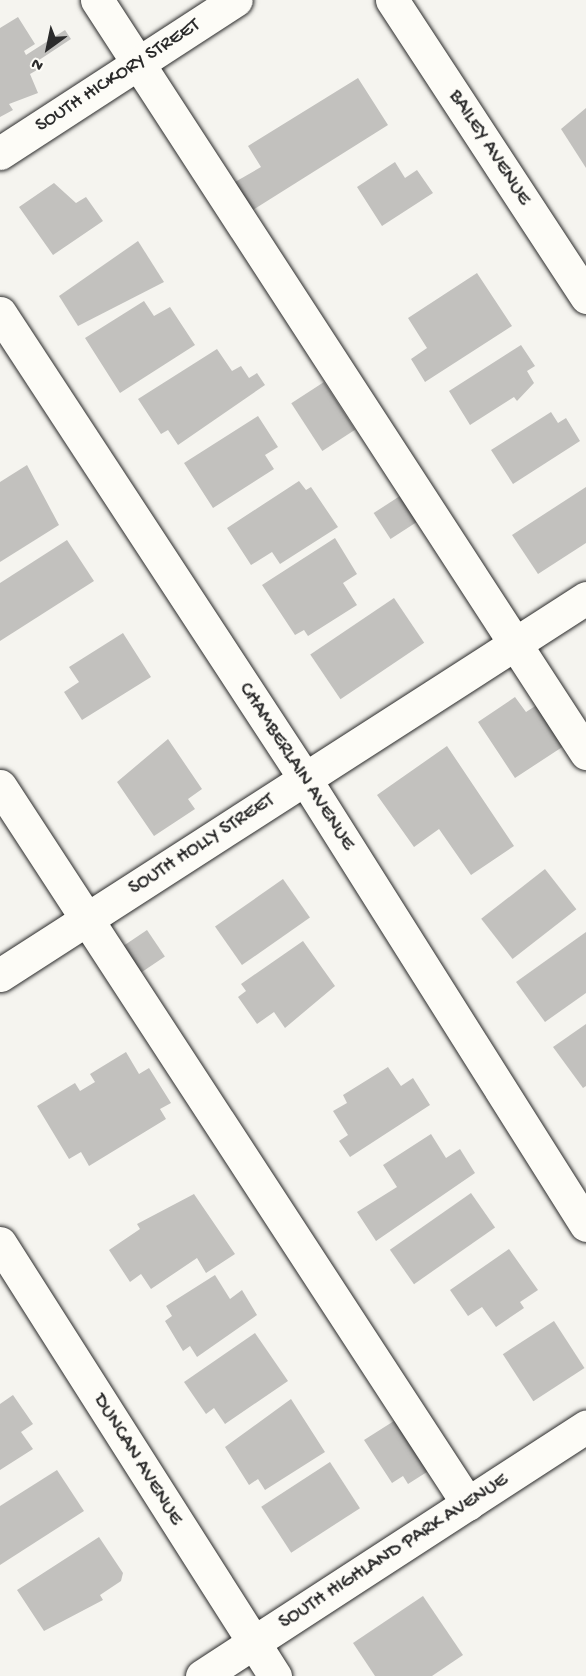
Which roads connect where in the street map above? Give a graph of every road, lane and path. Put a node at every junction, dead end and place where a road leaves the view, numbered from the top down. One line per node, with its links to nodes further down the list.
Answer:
1 (97, 0): 4 (street)
2 (236, 0): 4 (street, SOUTH HICKORY STREET)
3 (392, 0): 6 (street, BAILEY AVENUE)
4 (137, 63): 5 (street, SOUTH HICKORY STREET); 9 (street)
5 (0, 153)
6 (586, 297)
7 (0, 313): 11 (street, CHAMBERLAIN AVENUE)
8 (586, 598): 9 (street, SOUTH HOLLY STREET)
9 (515, 645): 10 (street); 11 (street, SOUTH HOLLY STREET)
10 (586, 753)
11 (305, 779): 13 (street, SOUTH HOLLY STREET); 15 (street, CHAMBERLAIN AVENUE)
12 (0, 786): 13 (street)
13 (85, 920): 14 (street, SOUTH HOLLY STREET); 18 (street)
14 (0, 975)
15 (586, 1225)
16 (0, 1243): 19 (street, DUNCAN AVENUE)
17 (586, 1427): 18 (street, SOUTH HIGHLAND PARK AVENUE)
18 (468, 1504): 19 (street, SOUTH HIGHLAND PARK AVENUE)
19 (253, 1643): 20 (street, SOUTH HIGHLAND PARK AVENUE); 21 (street, DUNCAN AVENUE)
20 (202, 1676)
21 (275, 1676)

